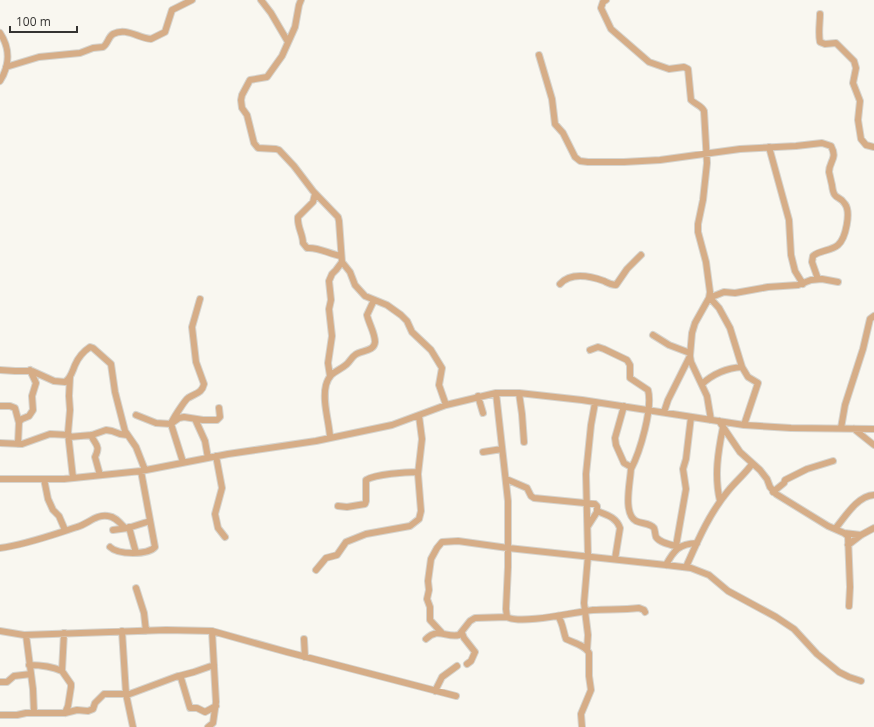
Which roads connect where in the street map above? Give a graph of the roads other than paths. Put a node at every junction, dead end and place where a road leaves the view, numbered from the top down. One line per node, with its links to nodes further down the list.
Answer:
1 (192, 0): 9 (street)
2 (261, 0): 7 (street)
3 (301, 0): 7 (street)
4 (606, 0): 13 (street)
5 (820, 14): 12 (street)
6 (0, 33): 9 (street)
7 (288, 42): 14 (street)
8 (539, 55): 13 (street)
9 (6, 68): 10 (street)
10 (0, 81)
11 (769, 147): 13 (street); 17 (street); 20 (street)
12 (874, 147)
13 (707, 154): 21 (street)
14 (315, 194): 16 (street); 16 (street)
15 (642, 255): 19 (street)
16 (341, 259): 23 (street); 33 (street)
17 (818, 279): 18 (street); 20 (street)
18 (838, 282)
19 (560, 284)
20 (803, 284): 21 (street)
21 (710, 298): 29 (street); 30 (street)
22 (200, 299): 53 (street)
23 (374, 300): 33 (street); 40 (street)
24 (874, 316): 26 (street)
25 (874, 322): 26 (street)
26 (868, 327): 56 (street)
27 (653, 335): 29 (street)
28 (590, 350): 44 (street)
29 (690, 354): 35 (street); 45 (street)
30 (742, 367): 35 (street); 55 (street)
31 (0, 370): 32 (street)
32 (30, 370): 34 (street); 52 (street)
33 (330, 376): 62 (street)
34 (70, 377): 60 (street); 61 (street)
35 (702, 384): 51 (street)
36 (496, 392): 37 (street); 38 (street); 67 (street)
37 (518, 393): 39 (street); 63 (street)
38 (478, 396): 40 (street); 46 (street)
39 (595, 403): 42 (street); 85 (street)
40 (446, 405): 48 (street)
41 (0, 406): 52 (street)
42 (624, 406): 44 (street); 74 (street)
43 (219, 408): 50 (street)
44 (648, 410): 45 (street); 74 (street)
45 (664, 412): 49 (street)
46 (483, 413)
47 (136, 415): 53 (street)
48 (419, 416): 62 (street); 76 (street)
49 (691, 417): 51 (street); 100 (street)
50 (196, 419): 53 (street); 70 (street)
51 (710, 420): 54 (street)
52 (19, 423): 65 (street)
53 (172, 423): 72 (street)
54 (721, 424): 55 (street); 73 (street); 84 (street)
55 (744, 425): 56 (street)
56 (841, 428): 57 (street)
57 (854, 429): 58 (street); 66 (street)
58 (874, 429)
59 (91, 435): 60 (street); 61 (street); 77 (street)
60 (127, 435): 75 (street)
61 (69, 436): 65 (street); 78 (street)
62 (330, 437): 69 (street)
63 (524, 442)
64 (0, 443): 65 (street)
65 (18, 444)
66 (874, 445)
67 (502, 450): 68 (street); 81 (street)
68 (483, 452)
69 (216, 456): 70 (street); 97 (street)
70 (208, 458): 72 (street)
71 (832, 460): 82 (street)
72 (183, 462): 75 (street)
73 (752, 464): 82 (street); 84 (street)
74 (631, 469): 100 (street)
75 (143, 470): 77 (street); 88 (street)
76 (418, 472): 86 (street); 109 (street)
77 (100, 475): 78 (street)
78 (73, 478): 80 (street)
79 (0, 479): 80 (street)
80 (44, 479): 93 (street)
81 (506, 479): 85 (street); 103 (street)
82 (774, 492): 92 (street)
83 (874, 495): 92 (street)
84 (720, 501): 98 (street)
85 (588, 503): 87 (street); 89 (street)
86 (338, 506)
87 (597, 511): 89 (street); 106 (street)
88 (150, 521): 90 (street); 104 (street)
89 (588, 526): 105 (street)
90 (127, 528): 93 (street); 94 (street); 104 (street)
91 (874, 528): 96 (street)
92 (835, 529): 95 (street)
93 (65, 530): 102 (street)
94 (113, 530)
95 (844, 533): 96 (street); 99 (street)
96 (861, 535): 99 (street)
97 (225, 536)
98 (697, 543): 100 (street); 108 (street)
99 (848, 545): 111 (street)
100 (678, 546): 107 (street)
101 (110, 547): 104 (street)
102 (0, 548)
103 (508, 548): 105 (street); 115 (street); 121 (street)
104 (136, 553)
105 (588, 556): 106 (street); 112 (street)
106 (615, 559): 107 (street)
107 (666, 565): 108 (street)
108 (686, 567): 135 (street)
109 (316, 570)
110 (136, 588): 118 (street)
111 (849, 606)
112 (584, 612): 113 (street); 114 (street); 126 (street)
113 (645, 612)
114 (558, 616): 115 (street); 126 (street)
115 (507, 617): 122 (street)
116 (0, 631): 123 (street)
117 (122, 631): 118 (street); 120 (street); 138 (street)
118 (146, 631): 119 (street)
119 (212, 631): 127 (street); 128 (street)
120 (64, 633): 123 (street); 132 (street)
121 (442, 633): 122 (street); 125 (street)
122 (462, 633): 129 (street)
123 (26, 635): 130 (street)
124 (304, 638): 127 (street)
125 (426, 639)
126 (587, 650): 146 (street)
127 (305, 657): 137 (street)
128 (214, 664): 134 (street); 140 (street)
129 (467, 664)
130 (29, 665): 132 (street); 133 (street)
131 (457, 666): 137 (street)
132 (62, 671): 141 (street)
133 (31, 674): 136 (street); 142 (street)
134 (179, 676): 138 (street); 140 (street)
135 (861, 681)
136 (0, 682)
137 (435, 691): 139 (street)
138 (126, 694): 141 (street); 144 (street)
139 (456, 696)
140 (216, 706): 145 (street)
141 (65, 712): 142 (street)
142 (34, 713): 143 (street)
143 (0, 715)
144 (133, 727)
145 (208, 727)
146 (582, 727)

